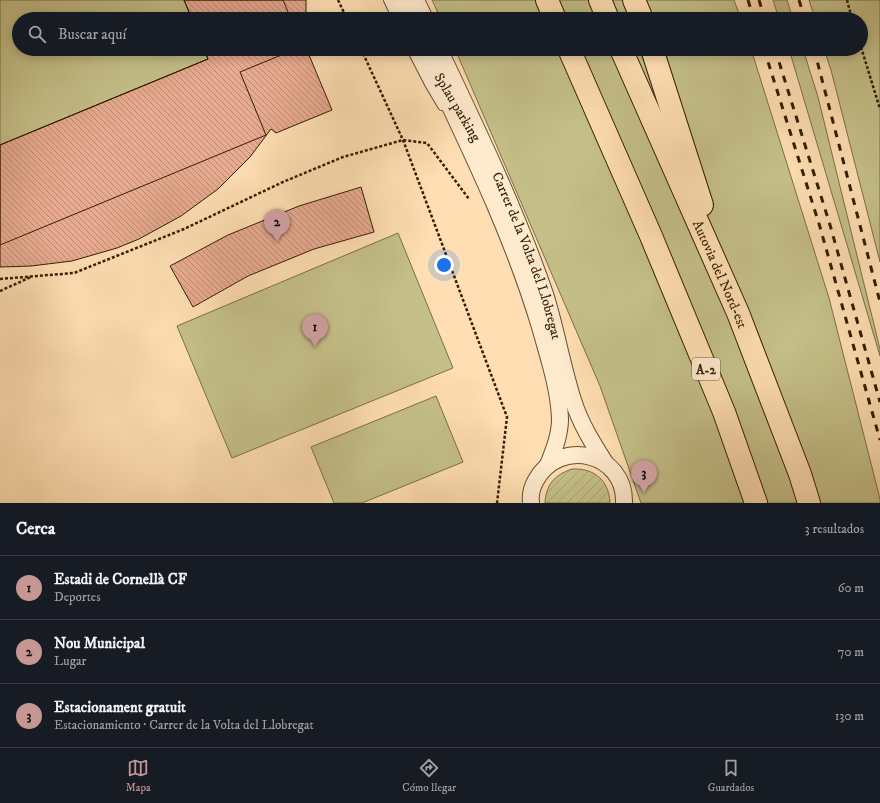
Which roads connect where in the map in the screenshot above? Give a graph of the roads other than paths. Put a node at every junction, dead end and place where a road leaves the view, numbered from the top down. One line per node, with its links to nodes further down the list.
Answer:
1 (388, 0): 7 (lane)
2 (400, 0): 8 (street)
3 (416, 0): 9 (street)
4 (547, 0): 10 (highway)
5 (600, 0): 11 (highway)
6 (634, 0): 12 (highway)
7 (394, 12)
8 (406, 12)
9 (422, 12)
10 (552, 12)
11 (605, 12)
12 (639, 12)
13 (415, 56): 19 (lane, Splau parking)
14 (426, 56): 19 (street, Carrer de la Volta del Llobregat)
15 (442, 56): 21 (street, Carrer de la Volta del Llobregat)
16 (572, 56): 27 (highway, A-2)
17 (624, 56): 20 (highway, Autovia del Nord-est)
18 (654, 56): 20 (highway)
19 (473, 156): 22 (street, Carrer de la Volta del Llobregat)
20 (731, 297): 28 (highway, Autovia del Nord-est)
21 (606, 464): 22 (street); 26 (street, Carrer de la Volta del Llobregat)
22 (548, 465): 23 (street)
23 (534, 484): 24 (street); 25 (street)
24 (519, 503)
25 (531, 503)
26 (624, 503)
27 (756, 503)
28 (809, 503)

